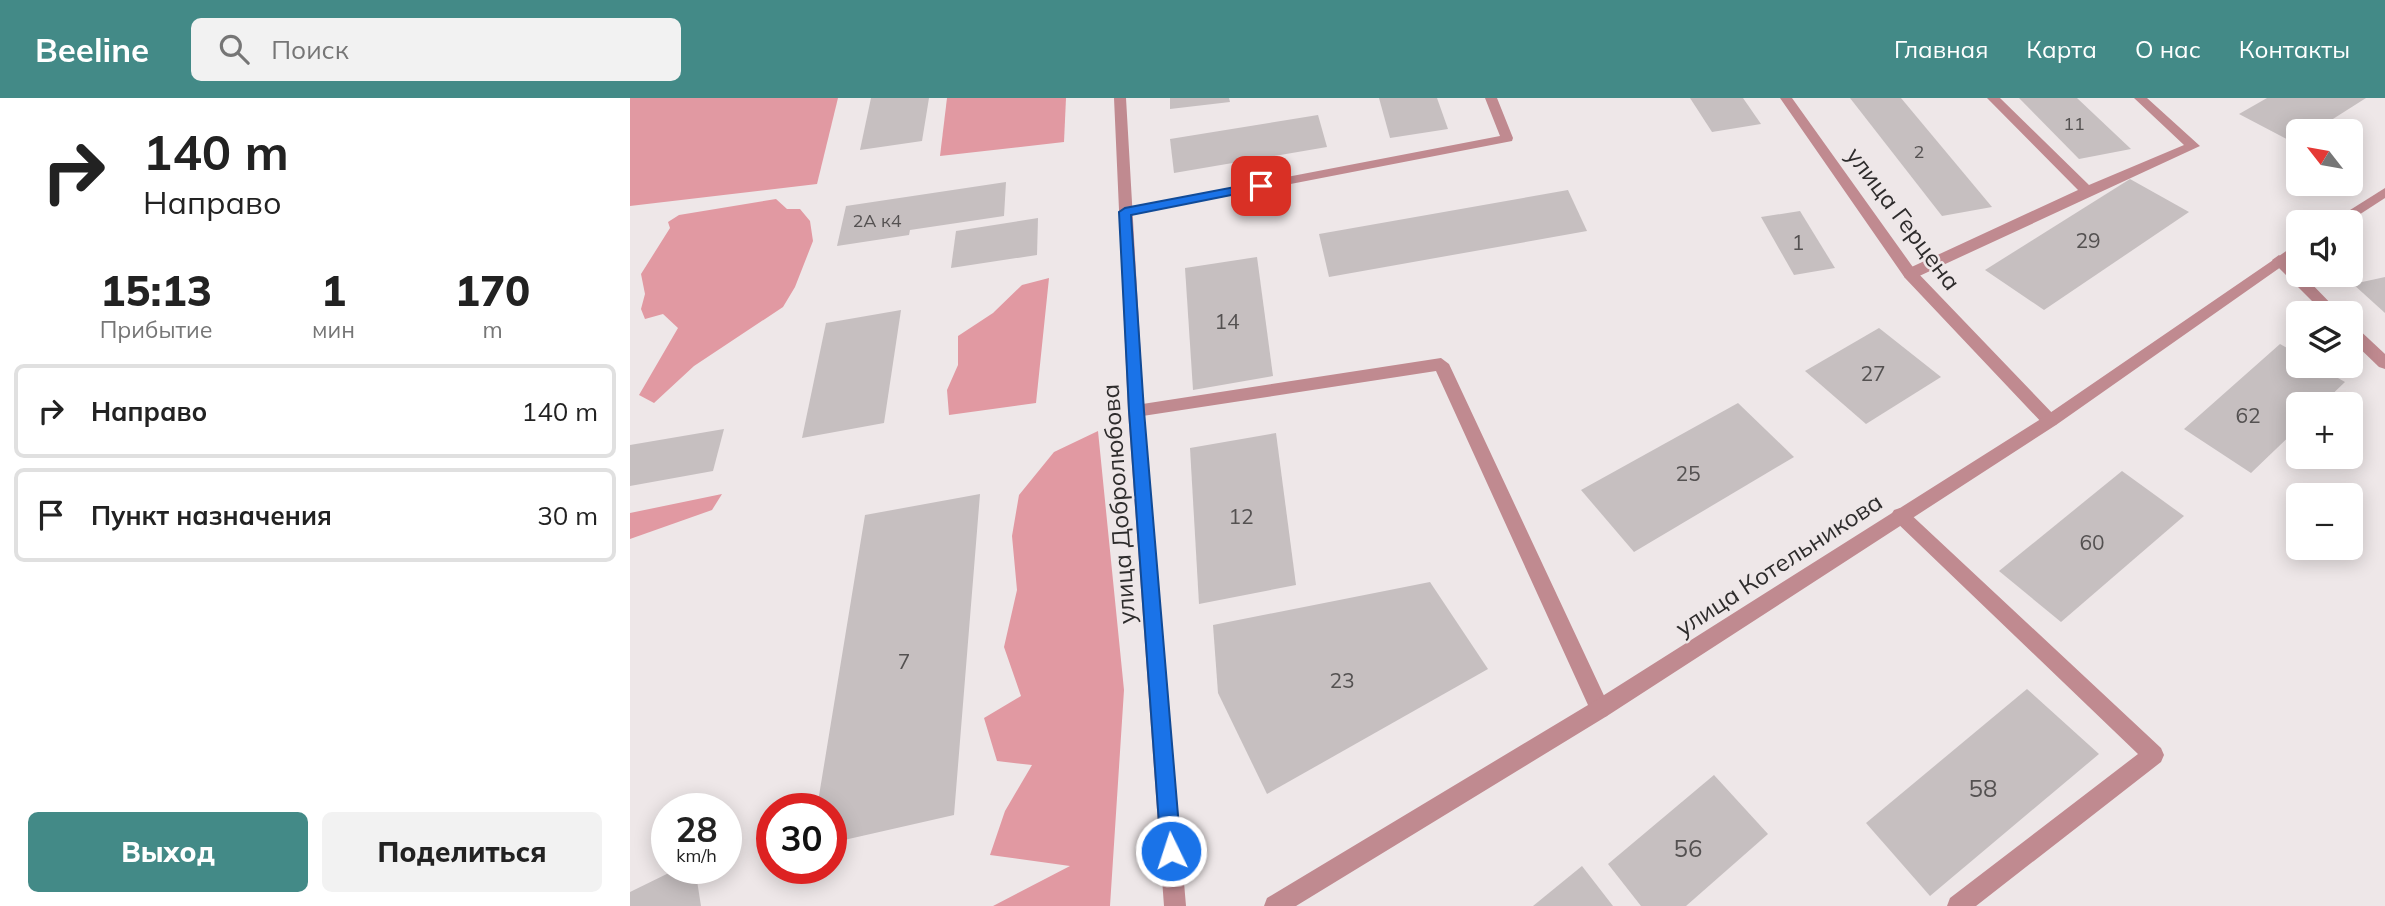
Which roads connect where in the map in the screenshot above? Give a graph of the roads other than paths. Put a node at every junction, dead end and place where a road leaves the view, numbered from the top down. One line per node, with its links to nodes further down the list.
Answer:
1 (1120, 98): 9 (street, улица Добролюбова)
2 (1491, 98): 9 (street)
3 (1786, 98): 12 (street, улица Герцена)
4 (1993, 98): 6 (street)
5 (2140, 98): 6 (street)
6 (2087, 191): 12 (street)
7 (2385, 192): 8 (street)
8 (2357, 210)
9 (1125, 212): 16 (street, улица Добролюбова)
10 (2286, 255): 11 (street, улица Котельникова)
11 (2278, 260): 13 (street); 17 (street, улица Котельникова)
12 (1910, 274): 17 (street, улица Герцена)
13 (2321, 301)
14 (2363, 342): 15 (street)
15 (2385, 363)
16 (1136, 411): 19 (street); 20 (street, улица Добролюбова)
17 (2050, 421): 18 (street, улица Котельникова)
18 (1900, 515): 19 (street, улица Котельникова); 22 (street)
19 (1600, 709): 21 (street, улица Котельникова)
20 (1175, 906)
21 (1275, 906)
22 (1958, 906)

